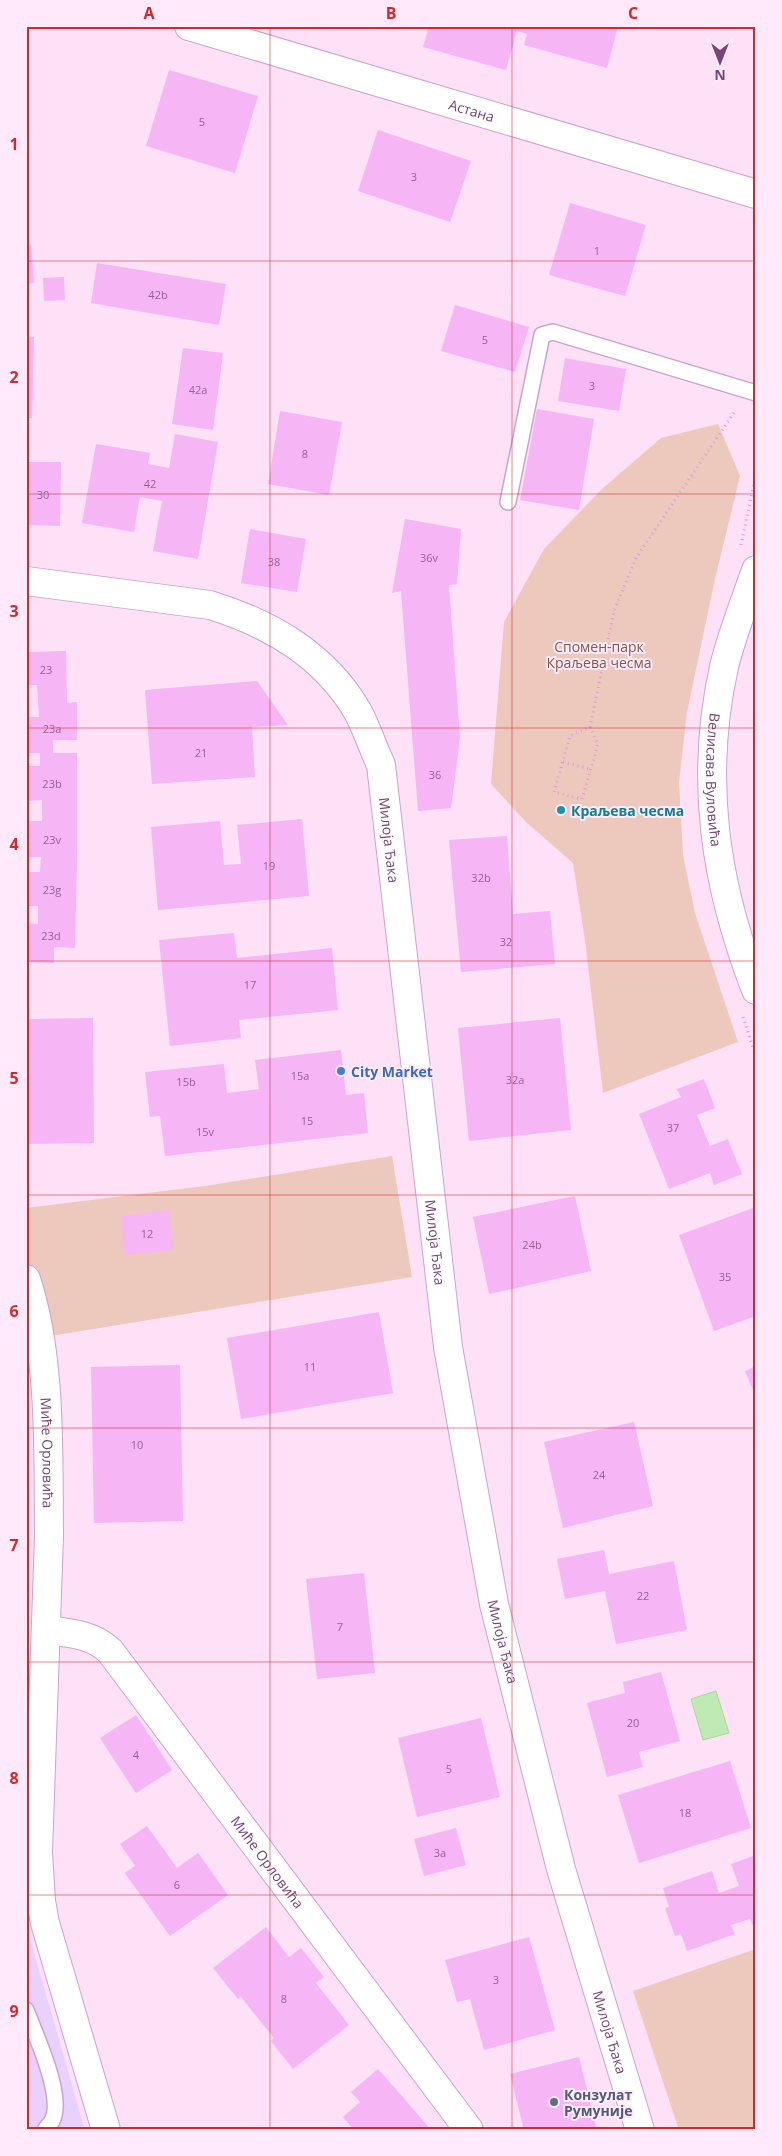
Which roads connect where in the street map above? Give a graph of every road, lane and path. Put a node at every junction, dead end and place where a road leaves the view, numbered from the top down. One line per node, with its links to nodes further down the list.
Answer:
1 (189, 26): 4 (street, Астана)
2 (755, 26): 3 (path)
3 (756, 46)
4 (756, 194)
5 (752, 392): 6 (lane); 9 (path)
6 (508, 502)
7 (756, 570): 12 (street, Велисава Вуловића)
8 (26, 581): 19 (street, Милоја Ђака)
9 (590, 727): 10 (path); 11 (path)
10 (563, 762): 11 (path); 11 (path)
11 (590, 769)
12 (756, 990)
13 (26, 1280): 14 (street, Миће Орловића)
14 (46, 1630): 17 (street, Миће Орловића); 18 (street, Миће Орловића)
15 (26, 2010): 16 (lane)
16 (45, 2130)
17 (106, 2130)
18 (469, 2130)
19 (640, 2130)

